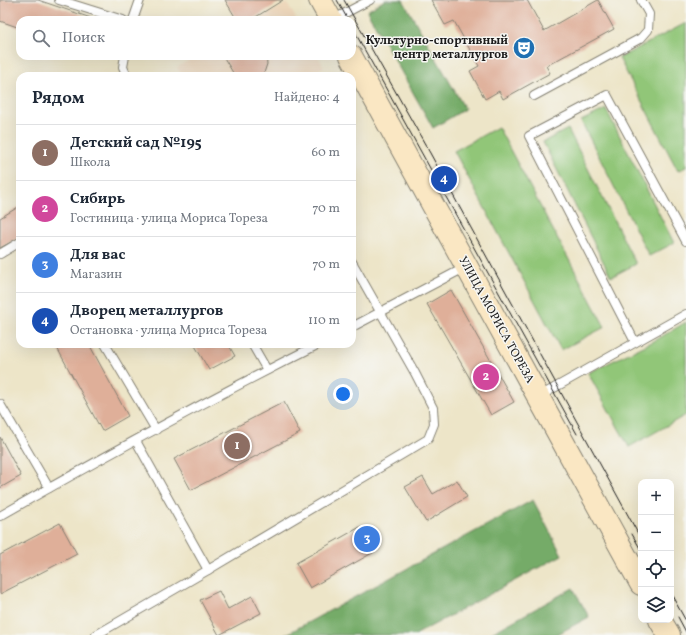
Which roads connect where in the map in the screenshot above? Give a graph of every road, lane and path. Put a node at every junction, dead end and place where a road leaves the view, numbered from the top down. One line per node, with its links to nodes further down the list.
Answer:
1 (59, 0): 6 (lane)
2 (140, 0): 7 (lane)
3 (320, 0): 8 (street)
4 (370, 0): 9 (lane)
5 (641, 0): 13 (lane)
6 (110, 16)
7 (134, 16)
8 (330, 16)
9 (340, 16)
10 (124, 60): 12 (lane)
11 (353, 60): 17 (street, УЛИЦА МОРИСА ТОРЕЗА)
12 (125, 72)
13 (534, 96)
14 (686, 241): 22 (lane)
15 (16, 244): 16 (lane)
16 (0, 254)
17 (467, 267): 19 (lane); 27 (street, УЛИЦА МОРИСА ТОРЕЗА)
18 (356, 269): 19 (lane)
19 (380, 313): 21 (lane); 33 (lane)
20 (686, 314): 22 (lane)
21 (356, 325)
22 (635, 342): 27 (lane)
23 (107, 348): 29 (lane)
24 (254, 348): 26 (lane)
25 (311, 348): 26 (lane)
26 (267, 370): 29 (lane)
27 (538, 397): 34 (street, УЛИЦА МОРИСА ТОРЕЗА)
28 (0, 404): 31 (lane)
29 (156, 430): 30 (lane)
30 (136, 441): 31 (lane); 33 (lane)
31 (49, 488): 32 (lane)
32 (0, 516)
33 (208, 570): 36 (lane)
34 (638, 579)
35 (662, 623): 37 (street)
36 (96, 635)
37 (669, 635)

